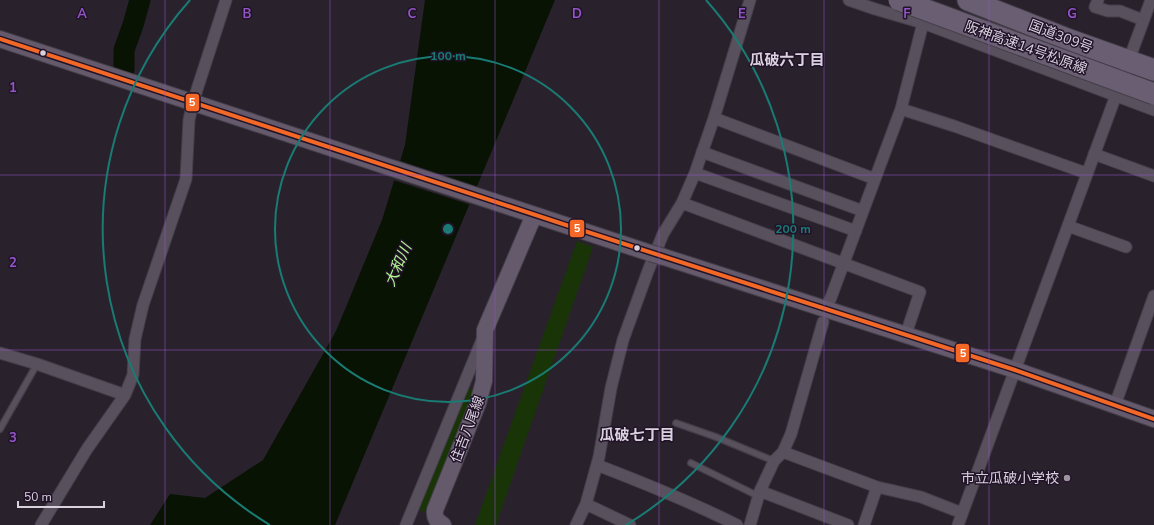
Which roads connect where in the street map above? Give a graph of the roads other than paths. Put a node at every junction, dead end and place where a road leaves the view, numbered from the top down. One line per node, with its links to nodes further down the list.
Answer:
1 (226, 0): 21 (street)
2 (750, 0): 24 (street)
3 (849, 0): 12 (street)
4 (885, 0): 18 (highway, 国道309号)
5 (899, 0): 19 (highway, 阪神高速14号松原線, bridge)
6 (940, 0): 17 (highway, 阪神高速14号松原線)
7 (968, 0): 14 (highway, 国道309号)
8 (987, 0): 14 (street)
9 (1098, 0): 11 (street)
10 (1151, 0): 11 (street)
11 (1143, 20): 14 (street)
12 (924, 23): 18 (street); 22 (street)
13 (0, 39): 21 (main road)
14 (1130, 57): 15 (street); 16 (highway, 国道309号); 18 (street)
15 (1154, 61)
16 (1154, 70)
17 (1154, 78)
18 (1117, 92): 20 (highway, 国道309号); 23 (street); 26 (street)
19 (1154, 94)
20 (1154, 101)
21 (198, 104): 33 (main road); 46 (street)
22 (901, 109): 28 (street); 30 (street)
23 (1154, 110)
24 (714, 118): 25 (street); 30 (street)
25 (702, 152): 27 (street); 32 (street)
26 (1094, 154): 28 (street); 29 (street)
27 (695, 173): 31 (street); 35 (street)
28 (1086, 173): 34 (street)
29 (1154, 176)
30 (875, 179): 32 (street)
31 (682, 203): 37 (street); 54 (street)
32 (863, 211): 35 (street)
33 (531, 214): 41 (main road, 住吉八尾線); 42 (main road)
34 (1068, 226): 36 (street); 45 (street)
35 (856, 231): 37 (street)
36 (1126, 247)
37 (844, 263): 39 (street); 42 (street)
38 (1154, 296): 47 (street)
39 (830, 300)
40 (823, 322): 51 (street)
41 (485, 330): 60 (street); 61 (main road, 住吉八尾線)
42 (906, 334): 45 (main road)
43 (0, 353): 44 (street)
44 (37, 364): 46 (street); 50 (lane)
45 (1015, 370): 47 (main road); 58 (street)
46 (125, 395): 59 (street)
47 (1115, 406): 48 (main road)
48 (1154, 419)
49 (676, 423): 52 (lane)
50 (0, 428)
51 (783, 452): 52 (street); 55 (street)
52 (774, 461): 56 (street)
53 (691, 463): 56 (lane)
54 (597, 465): 57 (street); 64 (street)
55 (877, 487): 58 (street); 67 (street)
56 (759, 493): 65 (street); 66 (street)
57 (586, 504): 62 (street); 63 (street)
58 (962, 513): 68 (street)
59 (41, 525)
60 (406, 525)
61 (443, 525)
62 (576, 525)
63 (630, 525)
64 (737, 525)
65 (750, 525)
66 (848, 525)
67 (864, 525)
68 (958, 525)

